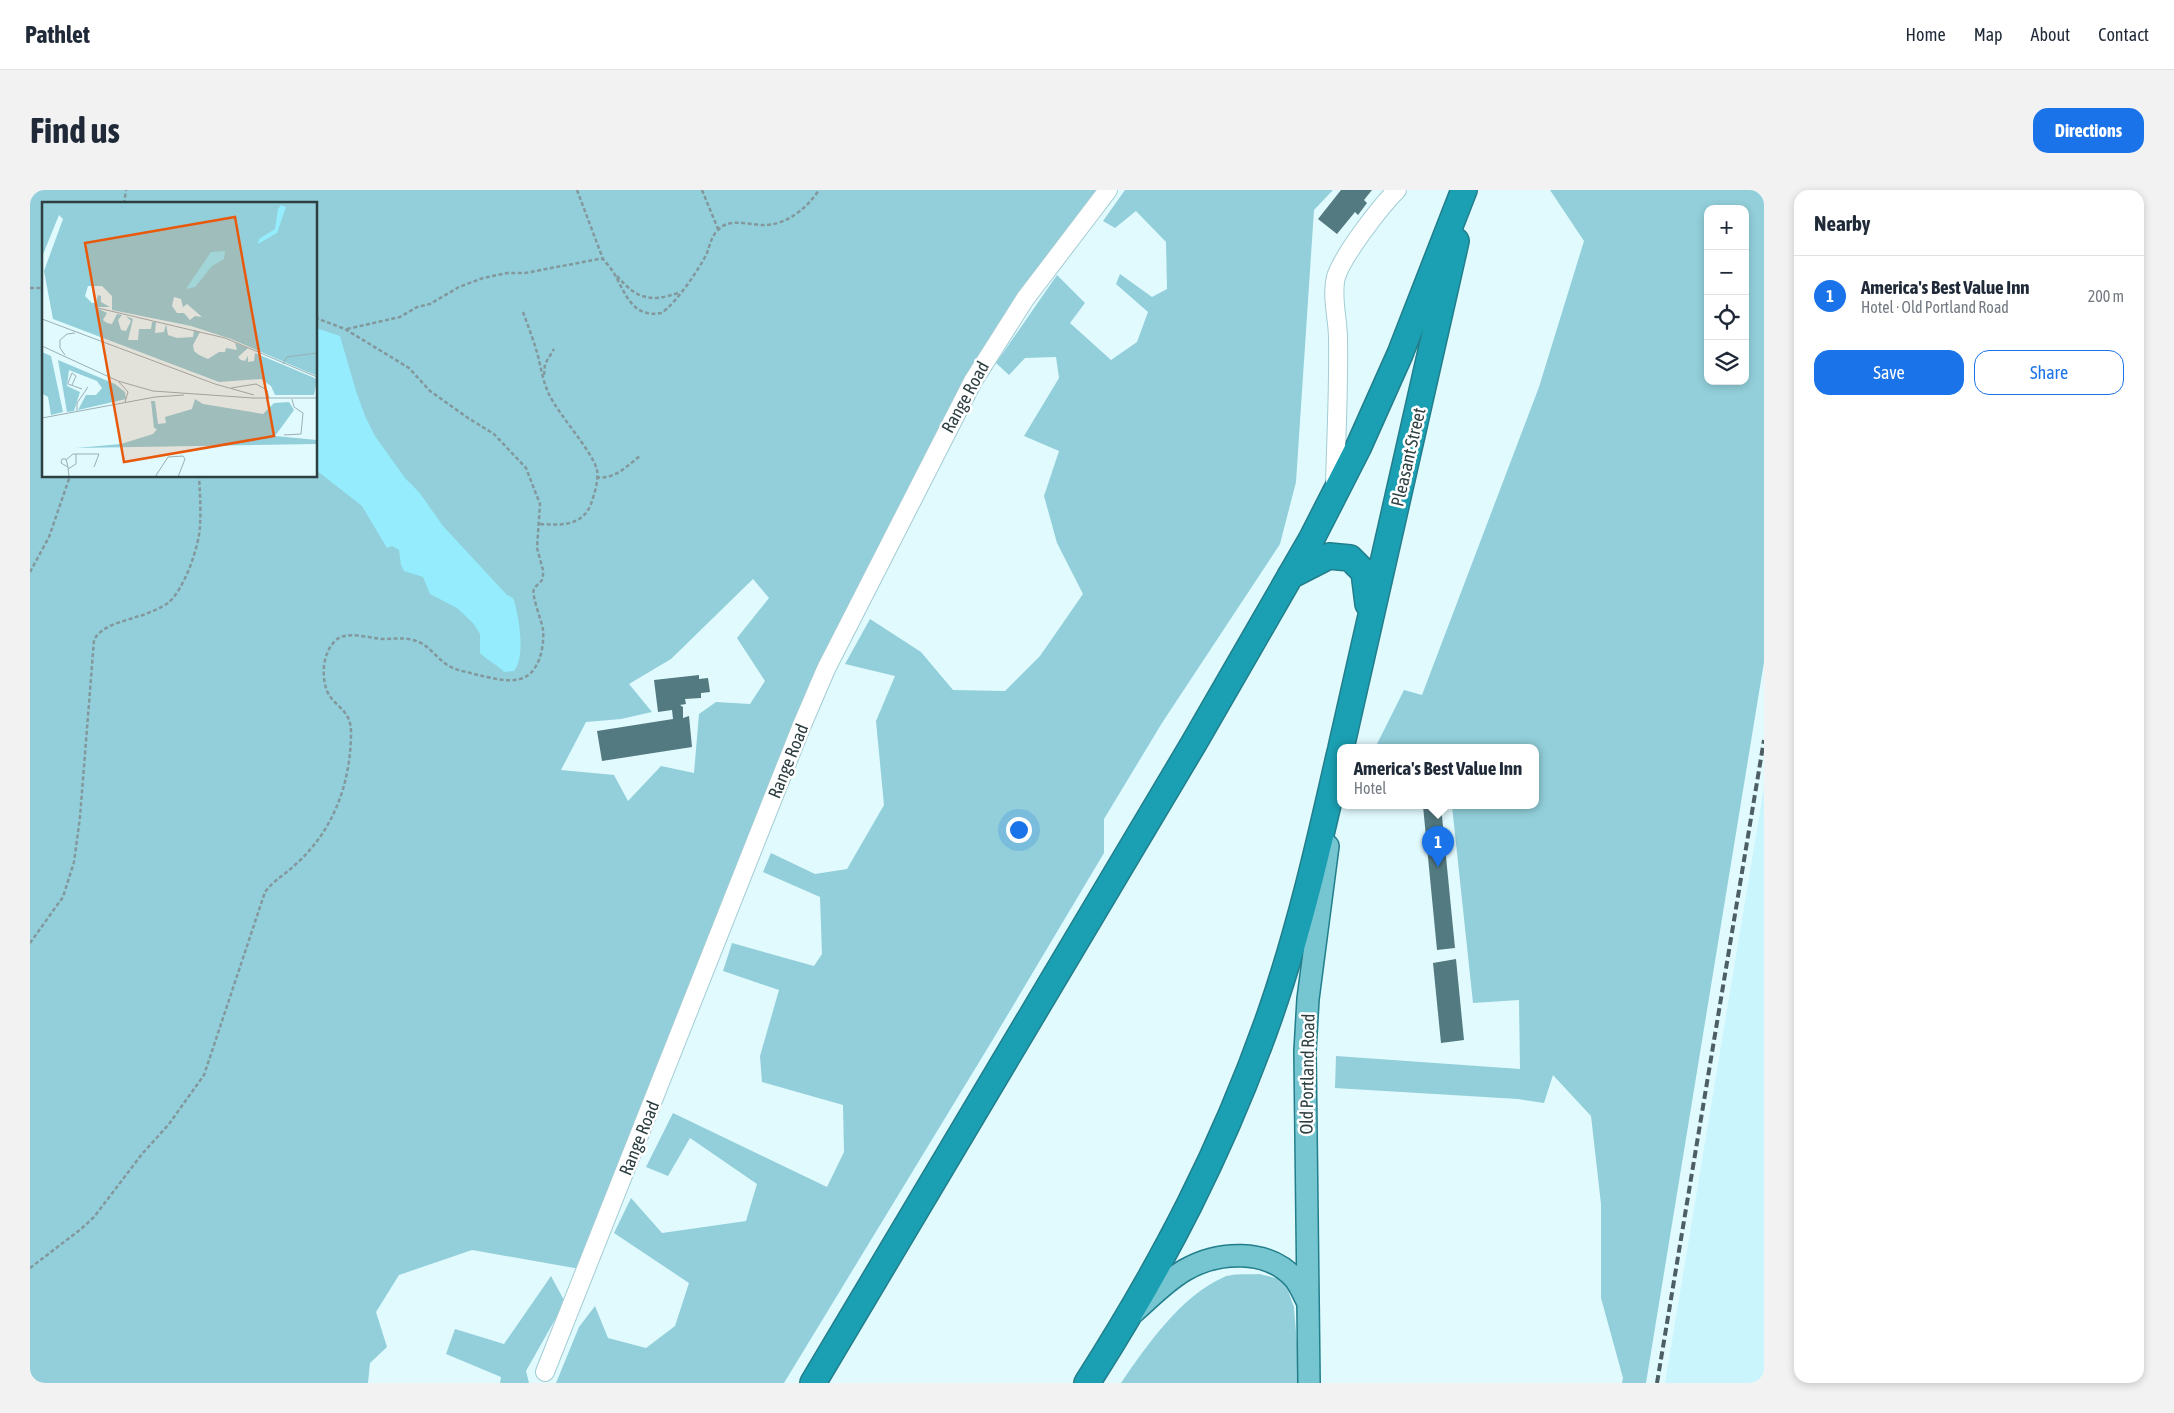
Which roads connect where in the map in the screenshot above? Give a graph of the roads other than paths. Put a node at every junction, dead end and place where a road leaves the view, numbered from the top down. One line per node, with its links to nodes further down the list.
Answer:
1 (1108, 190): 12 (street, Range Road)
2 (1397, 190): 4 (street)
3 (1465, 190): 4 (highway); 6 (highway, Pleasant Street)
4 (1335, 494): 5 (highway)
5 (1290, 576): 6 (highway); 13 (highway)
6 (1368, 627): 7 (highway, Pleasant Street)
7 (1343, 743)
8 (1337, 768): 11 (highway, Pleasant Street)
9 (1337, 788): 10 (main road, Old Portland Road)
10 (1308, 1303): 11 (main road); 15 (main road, Old Portland Road)
11 (1130, 1315): 14 (highway, Pleasant Street)
12 (545, 1372)
13 (813, 1383)
14 (1087, 1383)
15 (1309, 1383)

